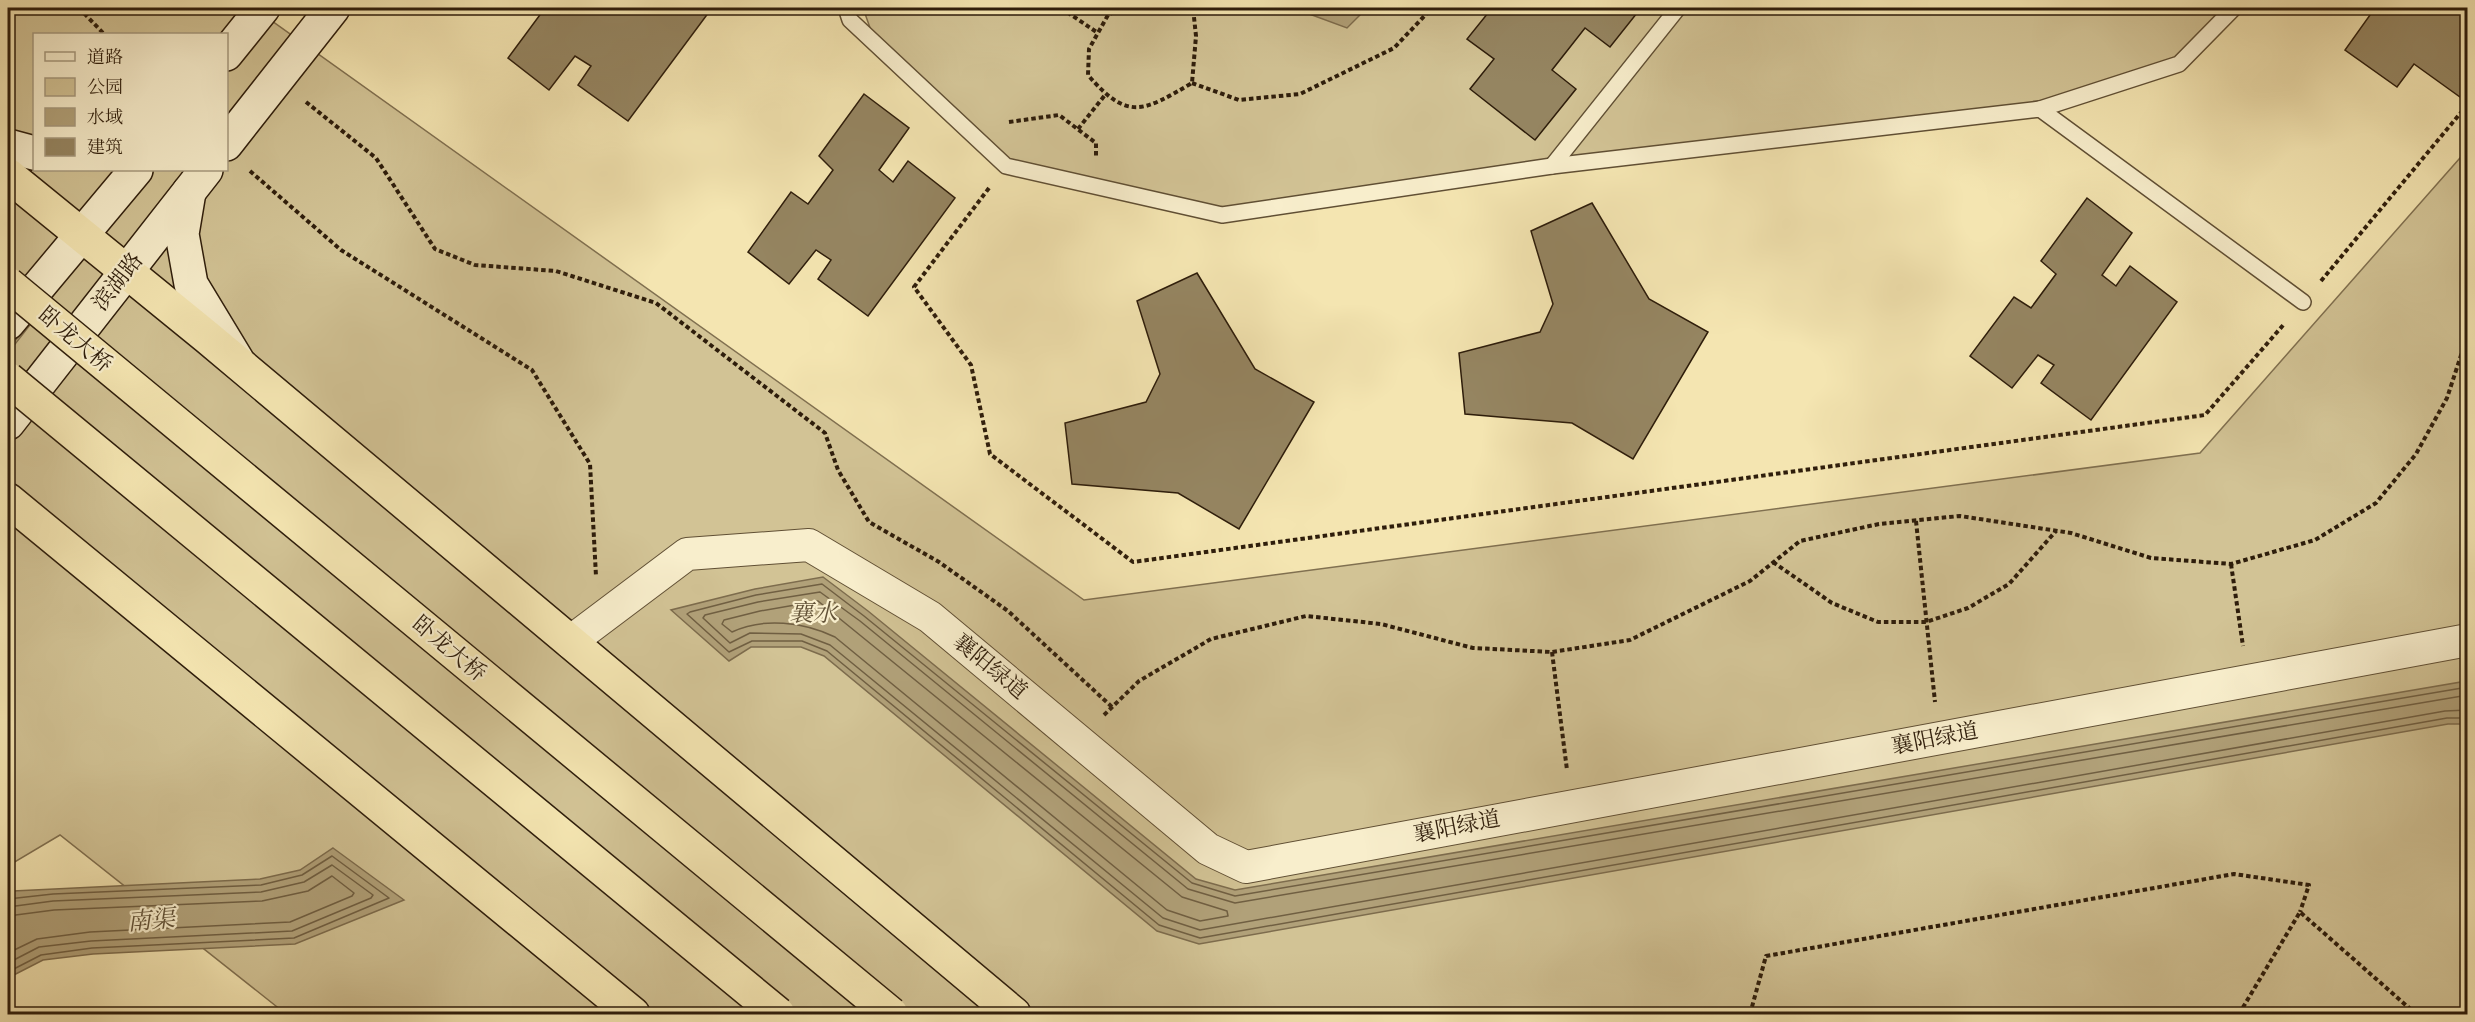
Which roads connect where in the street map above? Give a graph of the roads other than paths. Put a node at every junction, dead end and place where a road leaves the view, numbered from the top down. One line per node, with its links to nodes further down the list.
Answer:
1 (263, 8): 6 (street)
2 (333, 8): 10 (street)
3 (846, 8): 11 (lane)
4 (1678, 8): 11 (lane)
5 (2234, 8): 7 (lane)
6 (228, 52)
7 (2040, 109): 11 (lane); 18 (lane)
8 (8, 146): 9 (street)
9 (33, 153)
10 (235, 155)
11 (1552, 166)
12 (135, 171): 15 (street)
13 (8, 175): 15 (highway)
14 (198, 180): 16 (street, 滨湖路); 20 (street)
15 (81, 236): 16 (highway); 19 (street)
16 (126, 272): 20 (highway); 22 (street, 滨湖路)
17 (8, 284): 28 (highway, 卧龙大桥, bridge)
18 (2303, 302)
19 (8, 323)
20 (242, 366): 25 (highway)
21 (8, 379): 27 (highway, bridge)
22 (8, 423)
23 (8, 500): 26 (highway)
24 (2468, 640): 25 (street, 襄阳绿道)
25 (570, 642): 29 (highway)
26 (633, 1014)
27 (778, 1014)
28 (891, 1014)
29 (1014, 1014)

